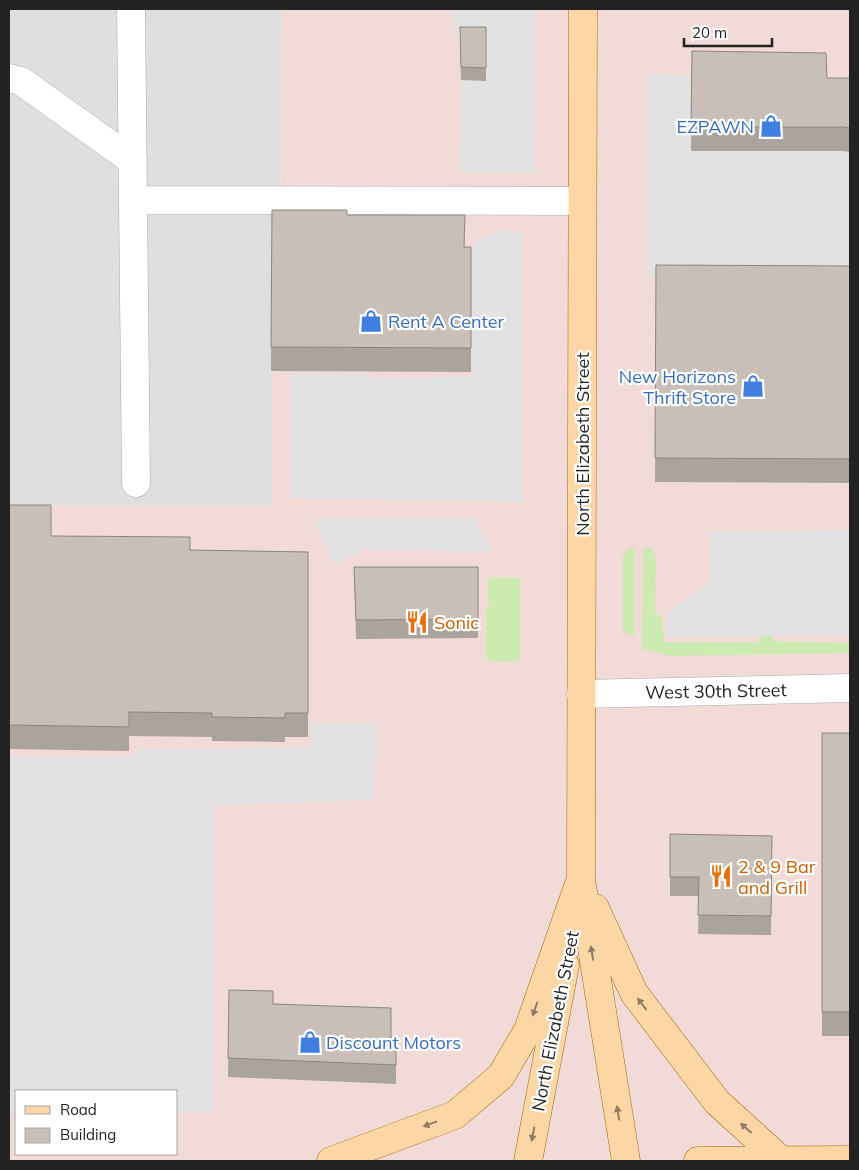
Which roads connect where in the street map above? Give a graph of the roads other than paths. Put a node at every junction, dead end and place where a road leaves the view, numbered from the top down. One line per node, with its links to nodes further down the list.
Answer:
1 (131, 9): 4 (street)
2 (583, 9): 6 (main road, North Elizabeth Street)
3 (9, 78): 4 (street)
4 (133, 161): 5 (street)
5 (133, 200): 6 (street); 7 (street)
6 (582, 201): 9 (main road, North Elizabeth Street)
7 (136, 482)
8 (850, 688): 9 (street, West 30th Street)
9 (581, 694): 10 (main road, North Elizabeth Street)
10 (581, 880): 12 (main road, one-way to 12); 13 (main road, North Elizabeth Street, one-way to 13); 14 (main road, North Elizabeth Street, one-way to 10); 16 (main road, one-way to 10)
11 (850, 1160): 16 (main road)
12 (331, 1161)
13 (528, 1161)
14 (626, 1161)
15 (698, 1161): 16 (main road)
16 (782, 1161)

